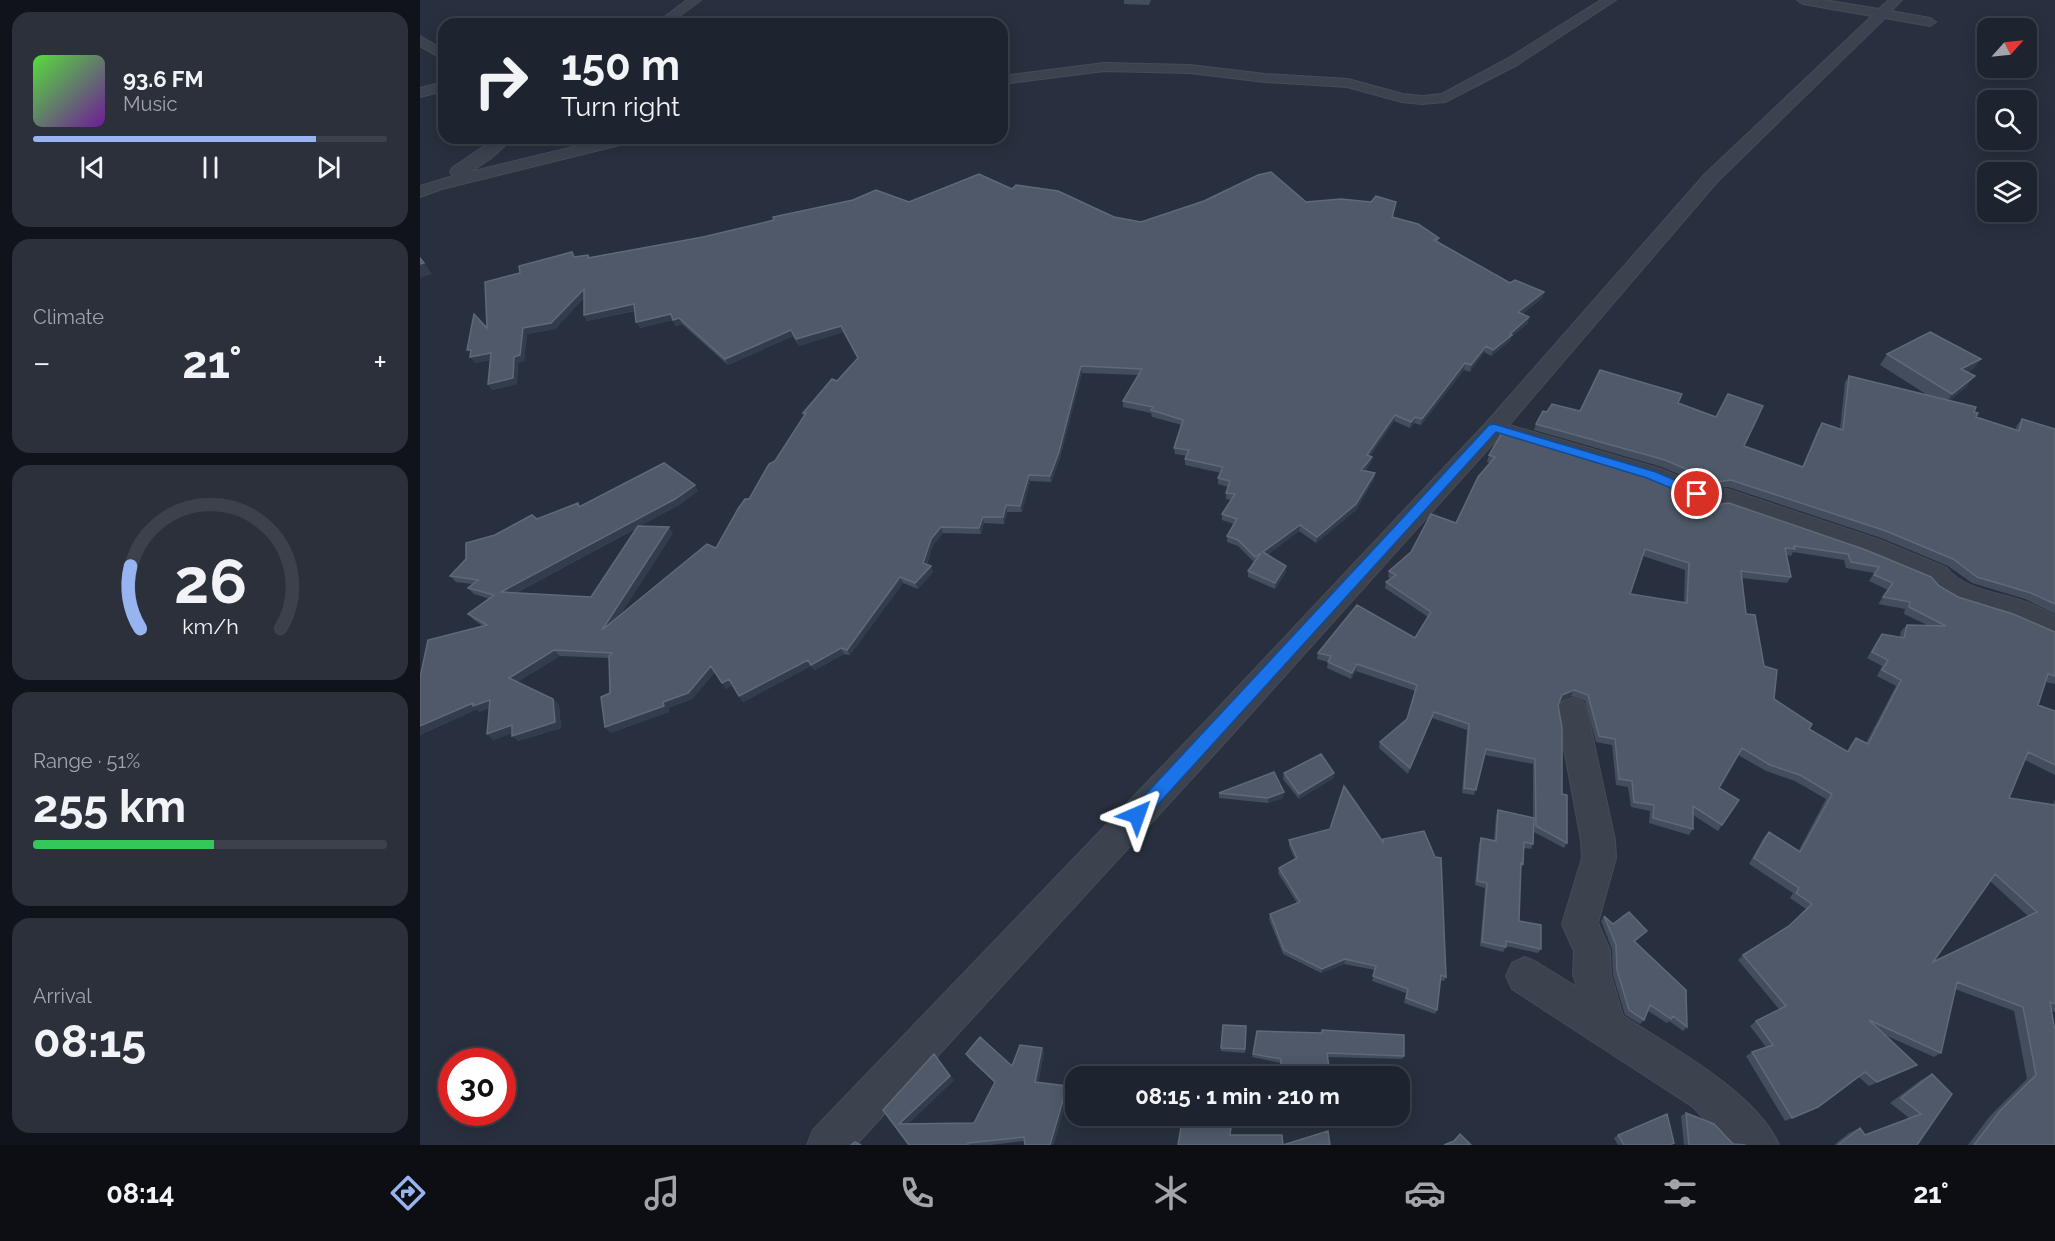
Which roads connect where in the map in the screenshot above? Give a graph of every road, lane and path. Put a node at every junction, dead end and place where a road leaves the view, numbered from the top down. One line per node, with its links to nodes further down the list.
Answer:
1 (695, 0): 5 (street)
2 (1610, 0): 9 (street)
3 (1803, 0): 4 (street)
4 (1888, 7): 6 (street); 16 (street)
5 (670, 18)
6 (1930, 22)
7 (420, 40): 8 (street)
8 (438, 52)
9 (1008, 79)
10 (438, 88): 11 (street)
11 (420, 93)
12 (499, 144): 14 (street)
13 (606, 144): 14 (street)
14 (439, 185): 15 (street)
15 (420, 192)
16 (1494, 428): 17 (street); 21 (street)
17 (2055, 629)
18 (1572, 711): 20 (street)
19 (1525, 976): 20 (street)
20 (1608, 1029): 22 (street)
21 (828, 1145)
22 (1758, 1145)

